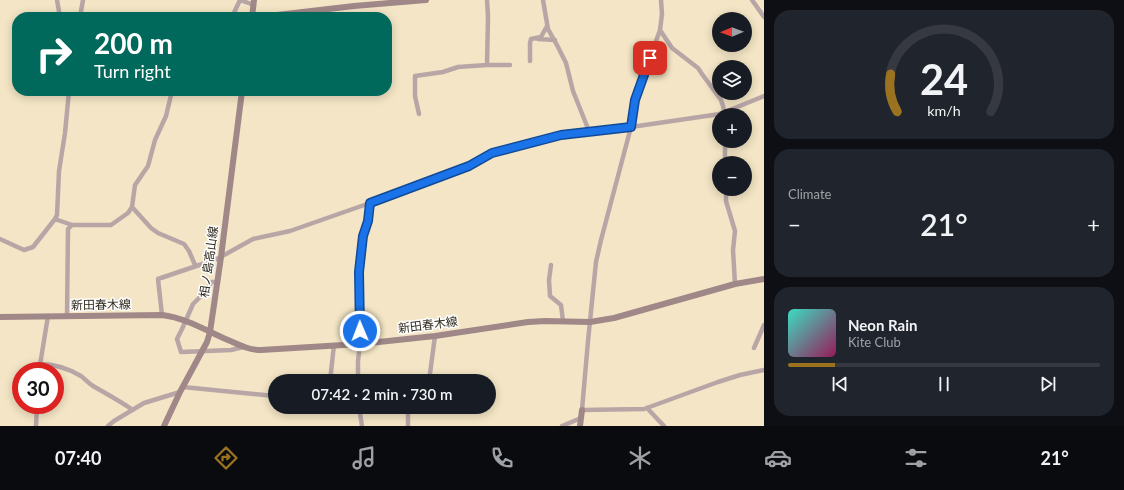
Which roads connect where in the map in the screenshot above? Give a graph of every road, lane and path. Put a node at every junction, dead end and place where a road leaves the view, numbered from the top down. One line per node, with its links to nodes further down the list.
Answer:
1 (57, 0): 11 (street)
2 (83, 0): 12 (street)
3 (240, 0): 10 (street); 13 (street)
4 (426, 0): 9 (main road)
5 (487, 0): 21 (street)
6 (543, 0): 16 (street)
7 (661, 0): 17 (street)
8 (752, 0): 15 (street)
9 (382, 2): 14 (main road)
10 (254, 3)
11 (59, 12)
12 (81, 12)
13 (234, 12)
14 (301, 12)
15 (764, 17)
16 (547, 26): 18 (street); 19 (street)
17 (660, 30): 27 (street); 31 (street)
18 (537, 38): 19 (street); 20 (street)
19 (555, 40): 32 (street)
20 (530, 61)
21 (487, 65): 22 (street); 29 (street)
22 (510, 65)
23 (69, 96): 36 (street)
24 (171, 96): 35 (street)
25 (241, 96): 39 (main road, 相ノ島高山線)
26 (764, 96): 28 (street)
27 (723, 108)
28 (737, 108)
29 (419, 114)
30 (712, 116): 31 (street)
31 (631, 127): 32 (street); 51 (street)
32 (589, 131): 34 (street)
33 (726, 196): 44 (street)
34 (370, 203): 39 (street); 55 (street)
35 (132, 207): 37 (street); 40 (street)
36 (55, 219): 37 (street); 38 (street)
37 (72, 225): 47 (street)
38 (0, 239)
39 (221, 257): 40 (street); 43 (main road, 相ノ島高山線)
40 (196, 265): 45 (street)
41 (551, 265): 50 (street)
42 (764, 278): 44 (main road, 新田春木線)
43 (218, 282): 49 (street); 53 (main road, 相ノ島高山線)
44 (735, 284): 51 (main road, 新田春木線)
45 (162, 315): 47 (main road, 新田春木線); 49 (main road, 新田春木線)
46 (48, 316): 47 (main road, 新田春木線); 48 (main road, 新田春木線); 60 (street)
47 (67, 316)
48 (0, 317)
49 (186, 320): 53 (main road, 新田春木線); 59 (street)
50 (563, 321): 51 (main road, 新田春木線); 54 (main road, 新田春木線)
51 (590, 322): 70 (street)
52 (764, 325): 58 (street)
53 (210, 332): 57 (main road, 新田春木線); 59 (main road, 相ノ島高山線)
54 (434, 336): 55 (main road, 新田春木線); 65 (street)
55 (360, 344): 56 (main road, 新田春木線); 64 (street)
56 (334, 345): 57 (main road, 新田春木線); 63 (street)
57 (243, 347): 59 (street)
58 (754, 348)
59 (202, 351): 66 (main road, 相ノ島高山線)
60 (40, 362)
61 (64, 368): 69 (street)
62 (764, 370): 68 (street)
63 (331, 374)
64 (358, 374)
65 (430, 374)
66 (181, 390): 67 (street); 69 (street); 77 (main road, 相ノ島高山線)
67 (268, 396)
68 (647, 408): 70 (street); 82 (street)
69 (133, 410): 76 (street)
70 (582, 410): 74 (main road)
71 (37, 414): 75 (street)
72 (360, 414): 78 (street)
73 (408, 414): 79 (street)
74 (581, 418): 80 (street); 81 (main road)
75 (36, 426)
76 (108, 426)
77 (164, 426)
78 (362, 426)
79 (408, 426)
80 (562, 426)
81 (580, 426)
82 (664, 426)

